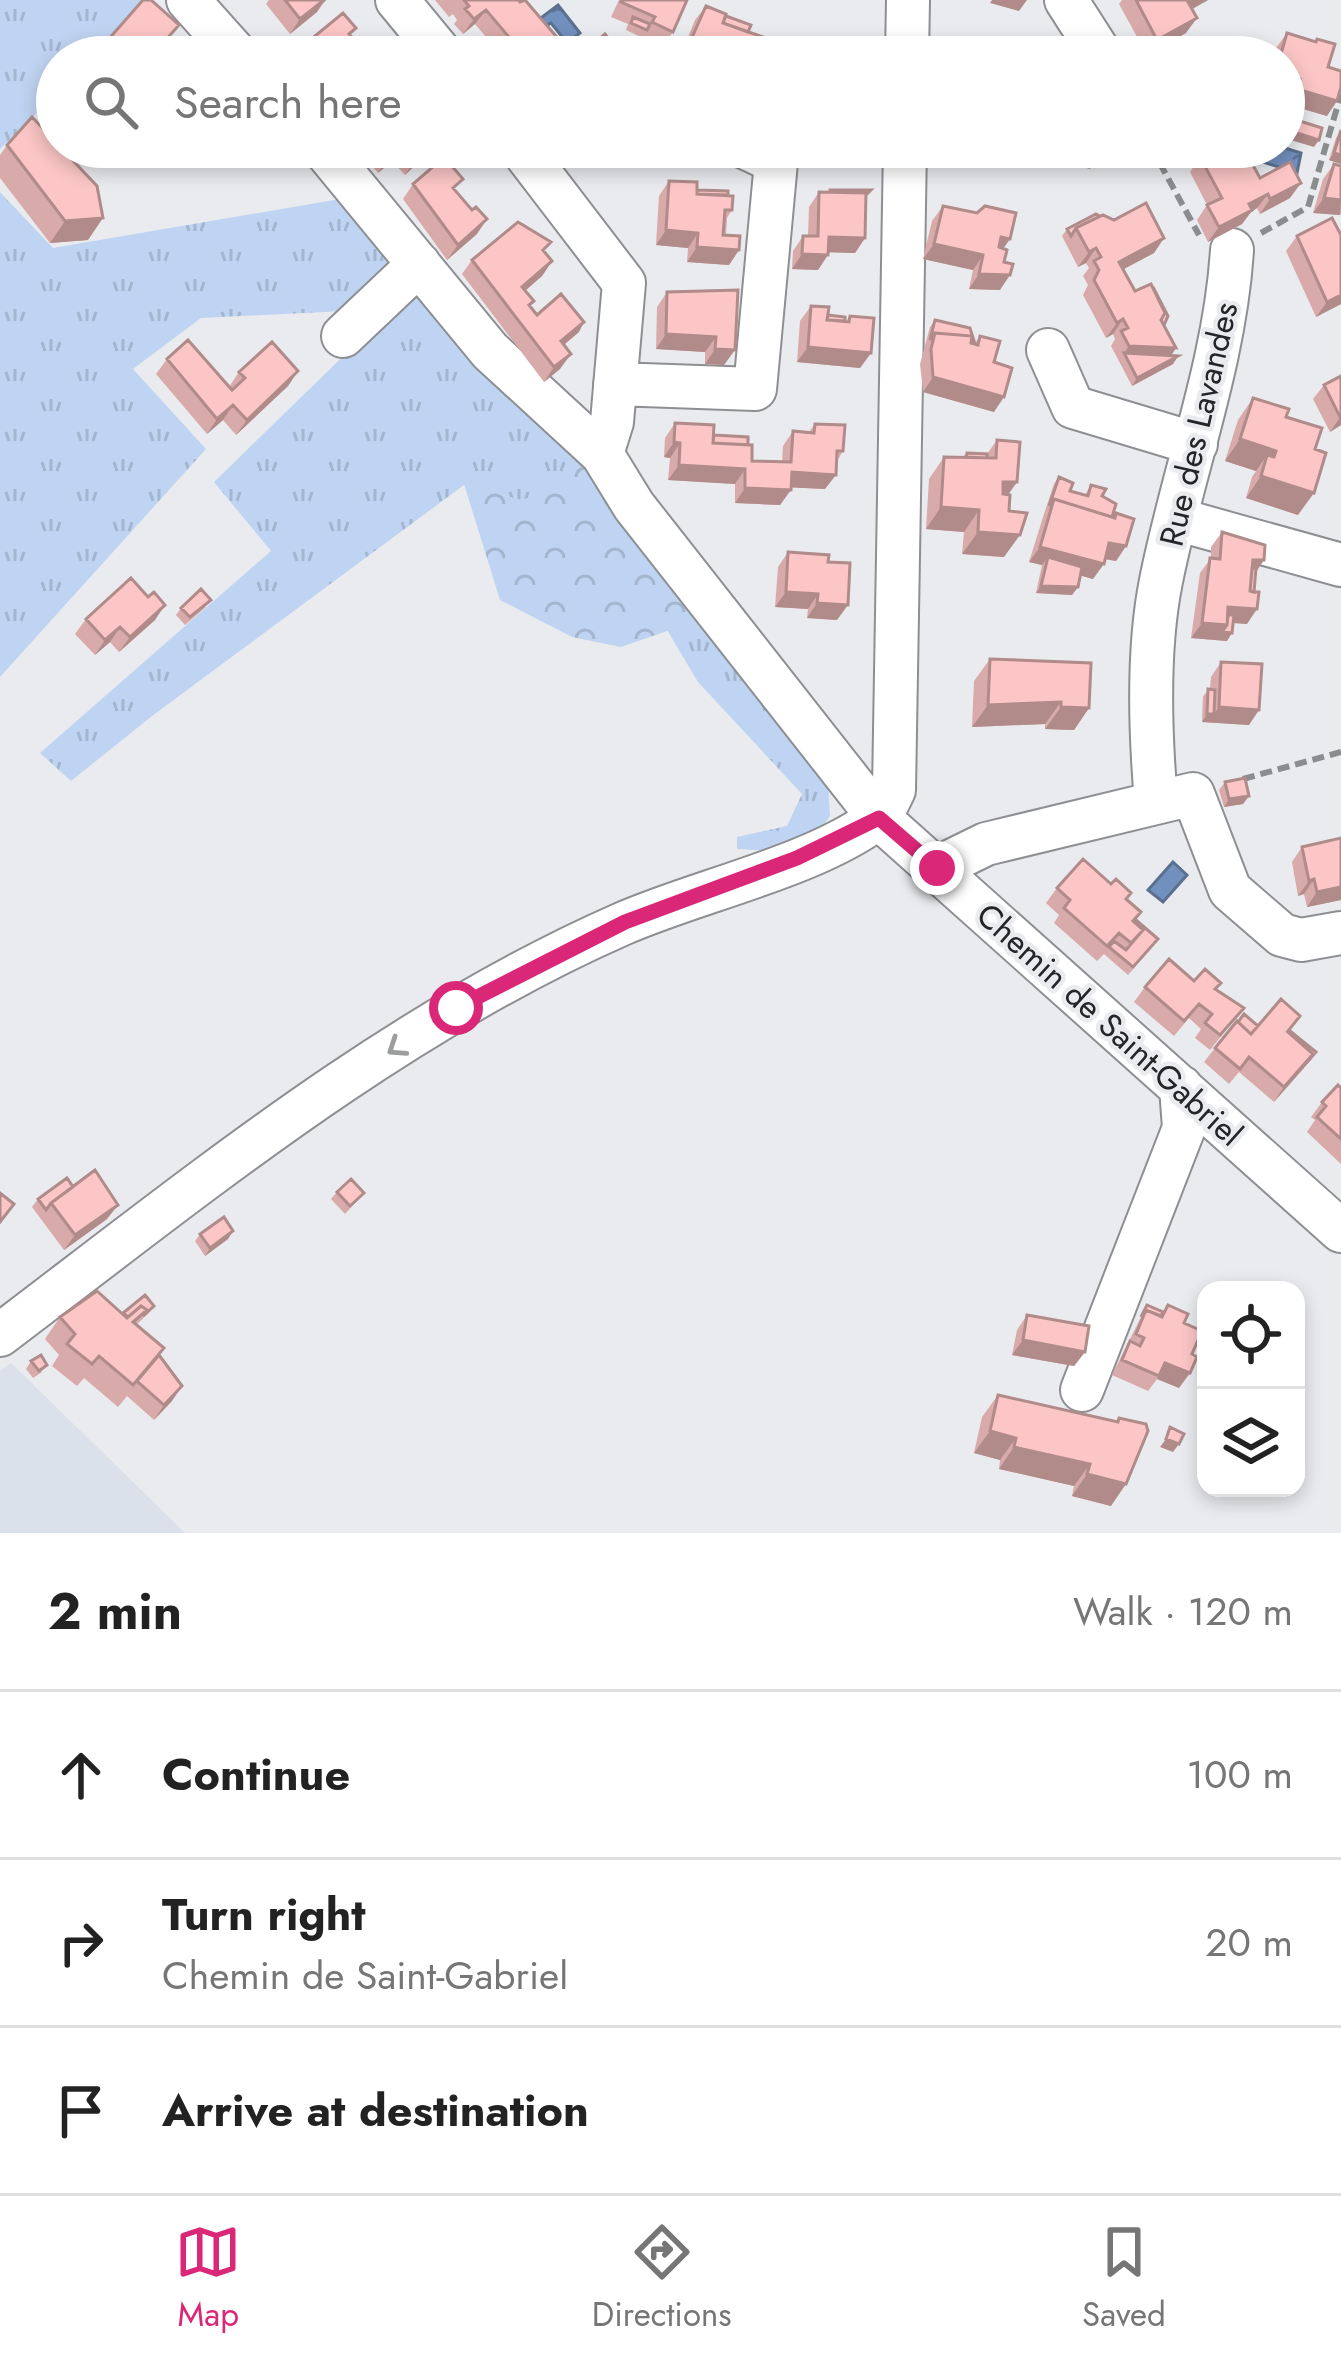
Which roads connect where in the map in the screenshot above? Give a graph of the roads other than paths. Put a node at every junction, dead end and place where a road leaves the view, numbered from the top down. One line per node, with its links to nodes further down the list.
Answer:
1 (188, 0): 5 (street)
2 (397, 0): 6 (street)
3 (908, 0): 7 (street)
4 (1066, 0): 8 (street)
5 (220, 36)
6 (427, 36)
7 (907, 36)
8 (1089, 36)
9 (339, 168): 13 (street, Chemin de Saint-Gabriel)
10 (544, 168): 17 (street)
11 (775, 168): 17 (street)
12 (905, 168): 23 (street)
13 (419, 264): 15 (street); 19 (street, Chemin de Saint-Gabriel)
14 (1231, 270): 18 (street, Rue des Lavandes)
15 (343, 336)
16 (1048, 350): 18 (street)
17 (615, 385): 19 (street)
18 (1196, 444): 20 (street, Rue des Lavandes)
19 (602, 454): 23 (street, Chemin de Saint-Gabriel)
20 (1176, 519): 21 (street); 22 (street, Rue des Lavandes)
21 (1341, 565)
22 (1174, 797): 24 (street); 25 (street, Rue des Lavandes)
23 (879, 818): 24 (street, Chemin de Saint-Gabriel); 28 (street, one-way to 28)
24 (937, 868): 26 (street, Chemin de Saint-Gabriel)
25 (1341, 933)
26 (1180, 1087): 27 (street, Chemin de Saint-Gabriel); 29 (street)
27 (1341, 1231)
28 (0, 1335)
29 (1082, 1390)

